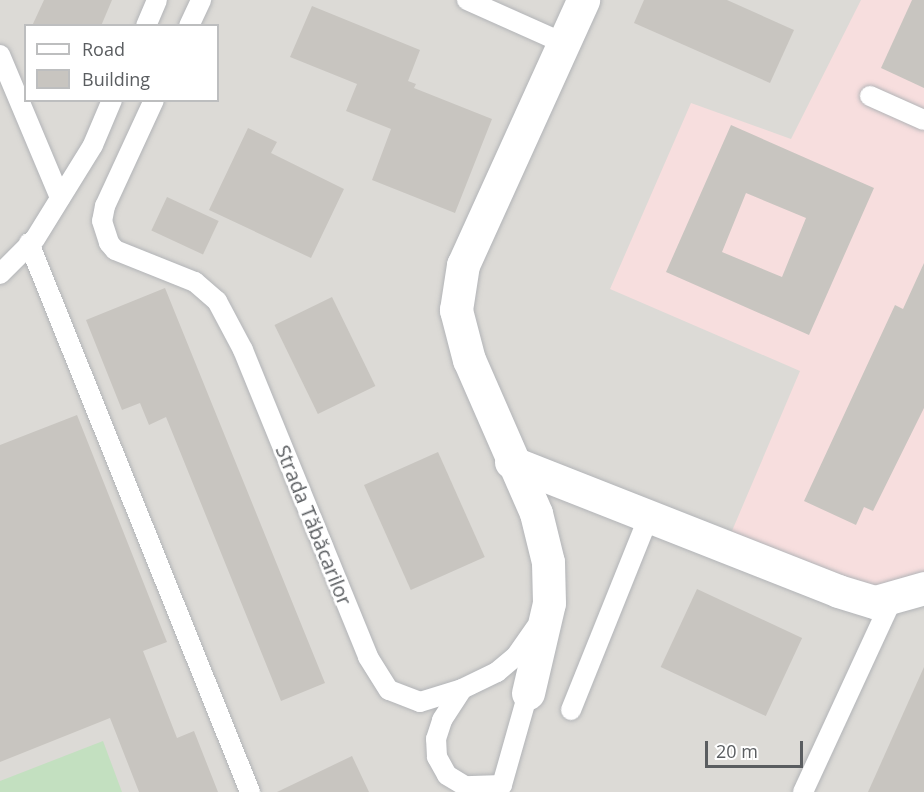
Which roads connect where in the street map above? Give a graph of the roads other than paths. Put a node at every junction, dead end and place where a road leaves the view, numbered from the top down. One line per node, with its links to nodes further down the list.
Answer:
1 (157, 0): 5 (lane)
2 (201, 0): 6 (lane)
3 (467, 0): 7 (lane)
4 (583, 0): 7 (street)
5 (147, 24)
6 (190, 24)
7 (563, 43): 16 (street)
8 (0, 55): 13 (lane)
9 (870, 96): 12 (lane)
10 (111, 102): 13 (lane)
11 (153, 102): 21 (lane, Strada Tăbăcarilor)
12 (924, 120)
13 (60, 198): 14 (lane)
14 (29, 243): 15 (lane); 25 (lane)
15 (0, 274)
16 (511, 462): 17 (street); 20 (street)
17 (650, 513): 19 (street); 23 (lane)
18 (924, 588): 19 (street)
19 (893, 597): 26 (lane)
20 (549, 603): 21 (lane, Strada Tăbăcarilor); 22 (street)
21 (462, 689): 24 (lane)
22 (528, 693): 24 (lane)
23 (571, 710)
24 (503, 788)
25 (250, 792)
26 (803, 792)

